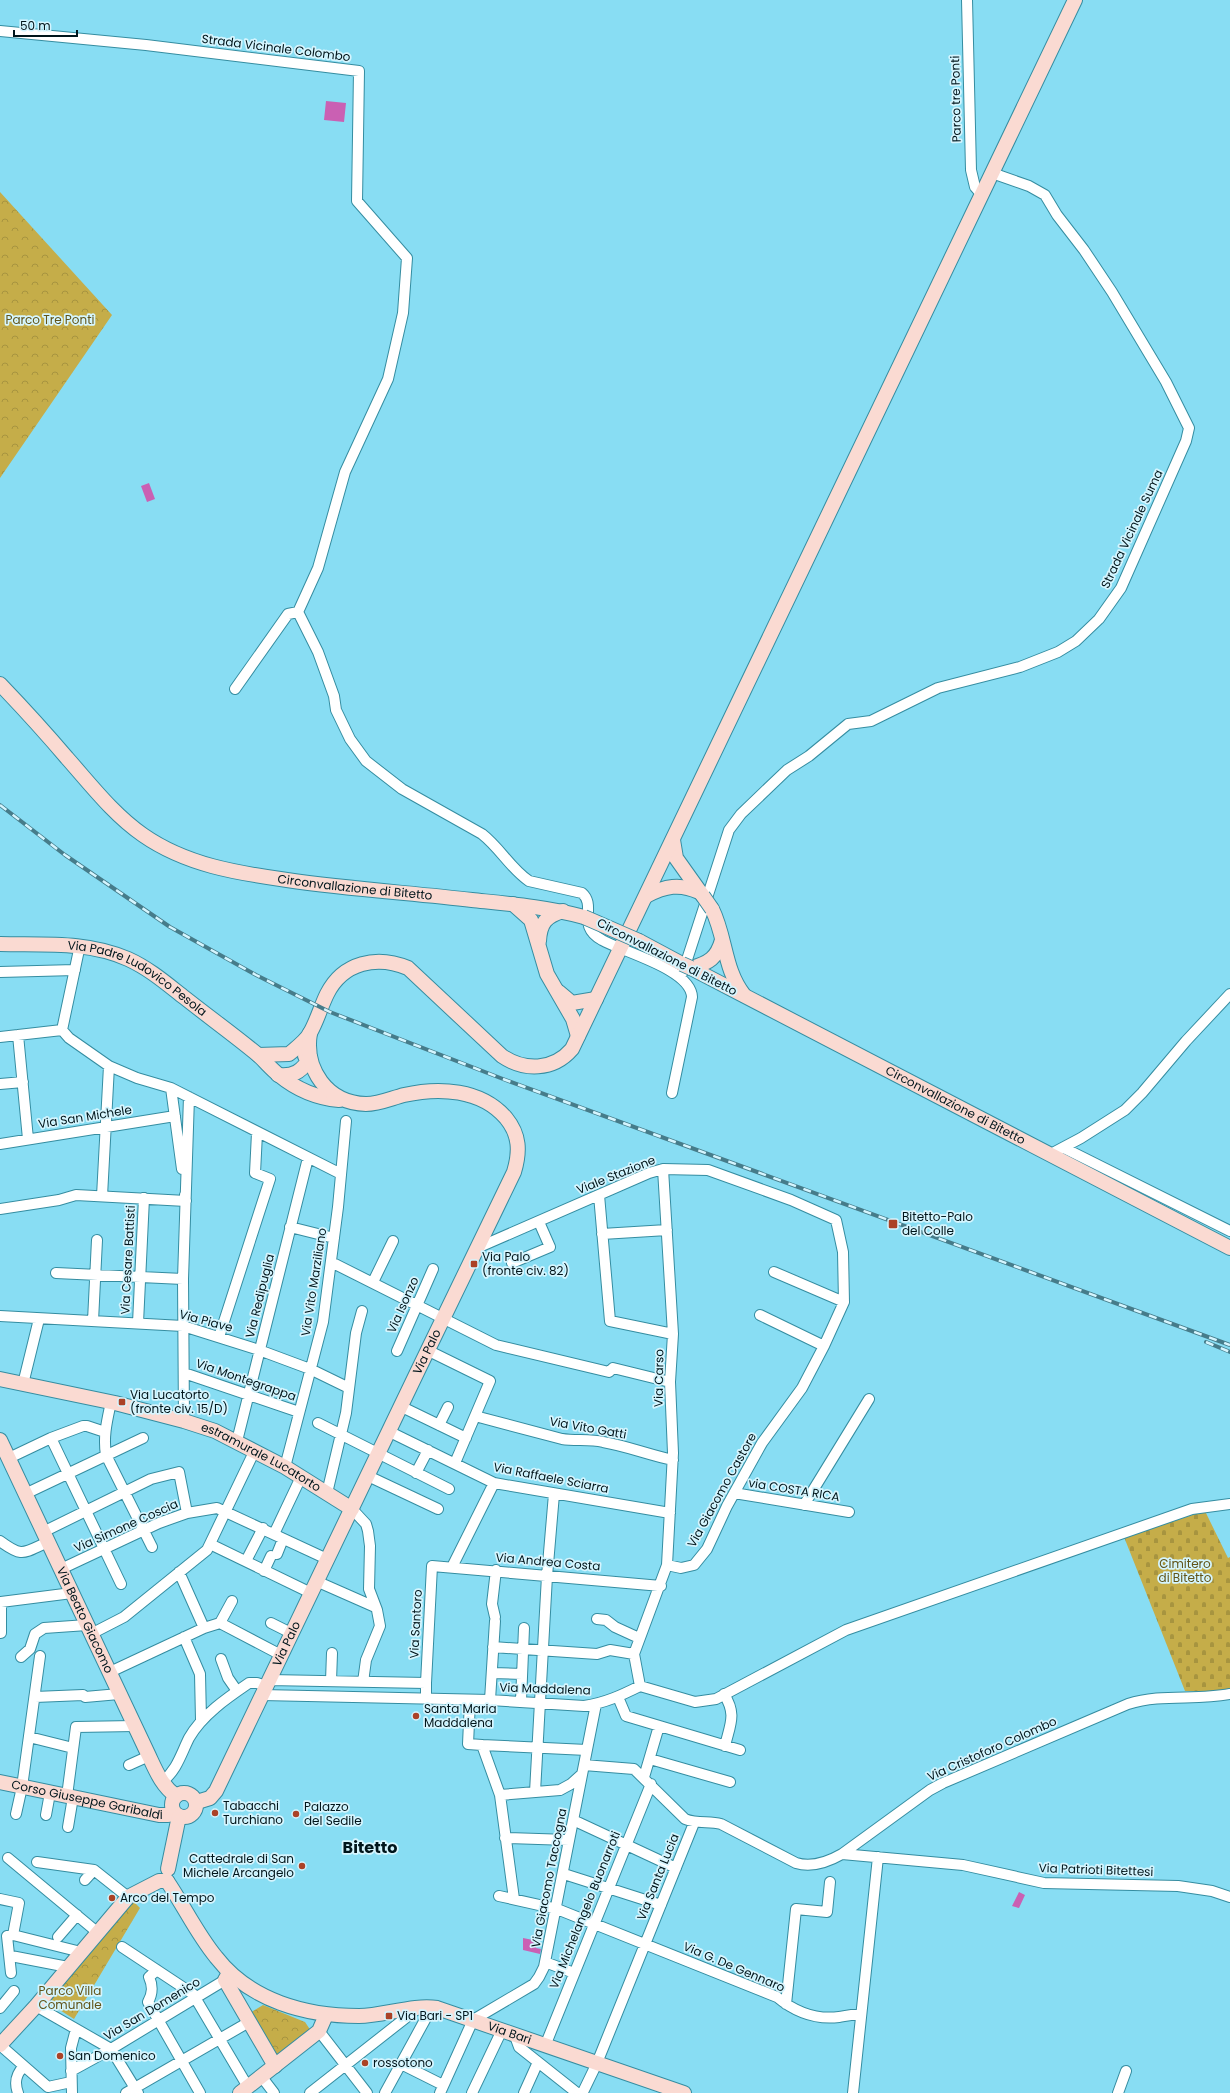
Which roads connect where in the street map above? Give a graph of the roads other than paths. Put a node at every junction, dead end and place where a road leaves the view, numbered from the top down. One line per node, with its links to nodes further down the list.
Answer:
1 (968, 0): 5 (street, Parco tre Ponti)
2 (1075, 0): 4 (main road)
3 (0, 31): 6 (street, Strada Vicinale Colombo)
4 (998, 176): 5 (main road); 20 (street, Strada Vicinale Suma)
5 (982, 195): 9 (main road)
6 (298, 612): 8 (street); 18 (street)
7 (0, 684): 12 (main road, Circonvallazione di Bitetto)
8 (235, 689)
9 (670, 858): 10 (main road); 11 (main road)
10 (697, 891): 11 (main road); 14 (main road, bridge)
11 (646, 896): 18 (main road)
12 (513, 904): 13 (main road, Circonvallazione di Bitetto); 15 (main road)
13 (563, 911): 15 (main road); 20 (main road, Circonvallazione di Bitetto, bridge)
14 (722, 940): 20 (main road); 24 (main road)
15 (539, 941): 22 (main road)
16 (0, 944): 17 (main road, Via Padre Ludovico Pesola)
17 (80, 945): 19 (street); 33 (main road, Via Padre Ludovico Pesola)
18 (621, 948): 20 (street); 25 (main road)
19 (75, 970): 21 (street); 28 (street)
20 (685, 970): 24 (main road, Circonvallazione di Bitetto); 40 (street)
21 (0, 972)
22 (554, 987): 26 (main road); 27 (main road)
23 (1230, 994): 49 (street)
24 (744, 996): 50 (main road, Circonvallazione di Bitetto)
25 (596, 999): 26 (main road); 27 (main road)
26 (572, 1003): 27 (main road)
27 (579, 1020): 29 (main road)
28 (62, 1030): 30 (street); 35 (street)
29 (310, 1033): 32 (main road); 34 (main road, Via Palo)
30 (18, 1035): 31 (street); 37 (street)
31 (0, 1037)
32 (289, 1054): 33 (main road); 34 (main road)
33 (258, 1055): 36 (main road, Via Padre Ludovico Pesola)
34 (310, 1057): 36 (main road); 42 (main road, Via Palo)
35 (109, 1066): 39 (street); 45 (street)
36 (278, 1075): 42 (main road, Via Padre Ludovico Pesola)
37 (23, 1082): 38 (street); 47 (street)
38 (0, 1084)
39 (171, 1088): 41 (street); 43 (street)
40 (672, 1093)
41 (189, 1097): 46 (street); 57 (street)
42 (348, 1101): 67 (main road, Via Palo)
43 (175, 1116): 45 (street, Via San Michele); 57 (street)
44 (346, 1121): 53 (street, Via Vito Marziliano)
45 (105, 1128): 47 (street, Via San Michele); 55 (street)
46 (257, 1132): 51 (street); 89 (street)
47 (28, 1139): 48 (street, Via San Michele)
48 (0, 1144)
49 (1064, 1148): 50 (street); 62 (street)
50 (1049, 1155): 68 (main road, Circonvallazione di Bitetto)
51 (308, 1158): 53 (street); 60 (street, Via Redipuglia)
52 (663, 1169): 54 (street, Viale Stazione); 61 (street); 78 (street, Viale Stazione)
53 (341, 1174): 64 (street, Via Vito Marziliano)
54 (599, 1195): 59 (street, Viale Stazione); 63 (street, Via Carso)
55 (102, 1196): 56 (street); 58 (street)
56 (144, 1198): 57 (street); 75 (street, Via Cesare Battisti)
57 (186, 1201): 76 (street)
58 (0, 1209)
59 (539, 1222): 67 (street, Viale Stazione); 70 (street)
60 (290, 1227): 64 (street); 91 (street, Via Redipuglia)
61 (667, 1230): 63 (street); 88 (street)
62 (1230, 1231)
63 (602, 1234): 88 (street, Via Carso)
64 (334, 1238): 69 (street, Via Vito Marziliano)
65 (97, 1240): 74 (street)
66 (393, 1241): 77 (street)
67 (477, 1248): 84 (main road, Via Palo)
68 (1230, 1248)
69 (331, 1262): 77 (street); 94 (street, Via Vito Marziliano)
70 (512, 1263)
71 (433, 1269): 79 (street, Via Isonzo)
72 (774, 1272): 78 (street)
73 (56, 1273): 74 (street)
74 (95, 1275): 75 (street); 85 (street)
75 (140, 1277): 76 (street); 86 (street, Via Cesare Battisti)
76 (183, 1279): 87 (street)
77 (372, 1282): 79 (street)
78 (844, 1302): 90 (street, Via Giacomo Castore)
79 (417, 1306): 84 (street); 92 (street, Via Isonzo)
80 (362, 1312): 99 (street)
81 (760, 1315): 90 (street)
82 (0, 1316): 83 (street, Via Piave)
83 (39, 1319): 85 (street, Via Piave); 98 (street)
84 (444, 1319): 93 (main road, Via Palo); 97 (street)
85 (93, 1321): 86 (street, Via Piave)
86 (138, 1323): 87 (street, Via Piave)
87 (184, 1326): 89 (street, Via Piave); 95 (street)
88 (673, 1334): 97 (street, Via Carso)
89 (219, 1337): 91 (street, Via Piave)
90 (824, 1346): 134 (street, Via Giacomo Castore)
91 (259, 1350): 94 (street, Via Piave); 100 (street, Via Redipuglia)
92 (397, 1351)
93 (429, 1351): 104 (main road, Via Palo); 106 (street)
94 (310, 1369): 99 (street, Via Piave); 105 (street, Via Vito Marziliano)
95 (184, 1373): 100 (street, Via Montegrappa); 107 (street)
96 (0, 1379): 98 (main road, estramurale Lucatorto)
97 (670, 1382): 123 (street, Via Carso)
98 (23, 1384): 102 (main road, estramurale Lucatorto)
99 (349, 1388): 112 (street)
100 (248, 1395): 105 (street, Via Montegrappa); 116 (street, Via Redipuglia)
101 (869, 1399): 138 (street)
102 (112, 1402): 107 (main road, estramurale Lucatorto); 110 (street)
103 (448, 1406): 109 (street)
104 (402, 1407): 109 (street); 111 (main road, Via Palo)
105 (299, 1412): 125 (street, Via Vito Marziliano)
106 (475, 1416): 115 (street); 123 (street, Via Vito Gatti)
107 (184, 1421): 116 (main road, estramurale Lucatorto)
108 (318, 1423): 112 (street)
109 (439, 1425): 115 (street)
110 (105, 1432): 113 (street); 121 (street)
111 (390, 1432): 119 (street, Via Raffaele Sciarra); 120 (main road, Via Palo)
112 (341, 1435): 120 (street); 133 (street)
113 (51, 1438): 122 (street); 126 (street)
114 (143, 1438): 121 (street)
115 (466, 1438): 124 (street)
116 (237, 1441): 118 (main road, estramurale Lucatorto)
117 (0, 1443): 122 (main road, Via Beato Giacomo)
118 (255, 1450): 125 (main road, estramurale Lucatorto); 142 (street)
119 (428, 1450): 124 (street, Via Raffaele Sciarra); 127 (street)
120 (379, 1454): 127 (street); 128 (main road, Via Palo)
121 (106, 1455): 126 (street); 132 (street)
122 (9, 1458): 135 (main road, Via Beato Giacomo)
123 (673, 1460): 145 (street, Via Carso)
124 (455, 1463): 130 (street, Via Raffaele Sciarra)
125 (285, 1466): 129 (main road, estramurale Lucatorto)
126 (68, 1472): 135 (street); 141 (street)
127 (416, 1473): 131 (street)
128 (368, 1476): 139 (main road, Via Palo); 140 (street)
129 (301, 1477): 133 (main road, estramurale Lucatorto); 148 (street)
130 (494, 1483): 136 (street, Via Raffaele Sciarra); 159 (street)
131 (449, 1490)
132 (126, 1492): 141 (street); 144 (street); 147 (street)
133 (327, 1493): 139 (main road, estramurale Lucatorto)
134 (734, 1493): 138 (street, via COSTA RICA); 157 (street, Via Giacomo Castore)
135 (25, 1494): 149 (main road, Via Beato Giacomo)
136 (554, 1494): 145 (street, Via Raffaele Sciarra); 164 (street)
137 (1230, 1504): 201 (street)
138 (804, 1505): 143 (street, via COSTA RICA)
139 (352, 1509): 155 (main road, Via Palo); 171 (street)
140 (438, 1509)
141 (87, 1511): 149 (street); 154 (street)
142 (226, 1511): 144 (street, Via Simone Coscia); 146 (street, Via Simone Coscia); 152 (street)
143 (849, 1512)
144 (187, 1513): 147 (street, Via Simone Coscia)
145 (670, 1513): 157 (street, Via Carso)
146 (263, 1528): 148 (street, Via Simone Coscia); 156 (street)
147 (144, 1531): 153 (street); 154 (street, Via Simone Coscia)
148 (274, 1534): 150 (street, Via Simone Coscia)
149 (46, 1537): 151 (street); 160 (main road, Via Beato Giacomo)
150 (284, 1539): 155 (street, Via Simone Coscia); 162 (street)
151 (0, 1541)
152 (210, 1544): 156 (street); 163 (street)
153 (152, 1547)
154 (104, 1549): 160 (street, Via Simone Coscia); 165 (street)
155 (327, 1559): 167 (main road, Via Palo)
156 (246, 1561): 162 (street)
157 (667, 1565): 166 (street)
158 (432, 1566): 159 (street, Via Andrea Costa); 196 (street, Via Santoro)
159 (452, 1568): 161 (street, Via Andrea Costa)
160 (61, 1569): 168 (main road, Via Beato Giacomo)
161 (496, 1570): 164 (street, Via Andrea Costa); 182 (street)
162 (264, 1571): 167 (street)
163 (179, 1572): 175 (street); 177 (street)
164 (547, 1576): 166 (street, Via Andrea Costa); 184 (street)
165 (121, 1584)
166 (661, 1586): 181 (street)
167 (313, 1587): 171 (street); 179 (main road, Via Palo)
168 (72, 1593): 169 (street); 177 (main road, Via Beato Giacomo)
169 (0, 1601): 178 (street)
170 (232, 1601): 174 (street)
171 (376, 1607): 195 (street)
172 (597, 1619): 181 (street)
173 (271, 1623): 179 (street)
174 (220, 1624): 175 (street); 187 (street)
175 (204, 1628): 180 (street)
176 (524, 1628): 183 (street)
177 (89, 1629): 189 (street); 191 (main road, Via Beato Giacomo)
178 (1, 1633)
179 (291, 1633): 187 (main road, Via Palo)
180 (184, 1637): 191 (street); 211 (street)
181 (639, 1638): 186 (street)
182 (493, 1647): 183 (street); 192 (street)
183 (523, 1648): 184 (street); 193 (street)
184 (544, 1650): 186 (street); 209 (street)
185 (332, 1653): 194 (street)
186 (634, 1654): 197 (street)
187 (281, 1655): 198 (main road, Via Palo)
188 (40, 1656): 203 (street)
189 (21, 1657)
190 (221, 1659): 199 (street)
191 (110, 1672): 200 (main road, Via Beato Giacomo)
192 (492, 1673): 193 (street); 206 (street)
193 (522, 1674): 208 (street)
194 (331, 1681): 195 (street); 198 (street)
195 (363, 1682): 196 (street)
196 (426, 1684): 205 (street)
197 (640, 1686): 201 (street); 204 (street, Via Maddalena)
198 (266, 1687): 199 (street); 205 (street, Via Maddalena); 236 (main road, Via Palo)
199 (238, 1691): 211 (street)
200 (120, 1694): 203 (street); 212 (main road, Via Beato Giacomo)
201 (724, 1694): 216 (street)
202 (1230, 1694): 246 (street, Via Cristoforo Colombo)
203 (35, 1697): 214 (street)
204 (618, 1697): 210 (street, Via Maddalena); 213 (street)
205 (426, 1699): 207 (street, Via Maddalena)
206 (490, 1700): 207 (street, Via Maddalena); 208 (street, Via Maddalena)
207 (470, 1701): 215 (street)
208 (521, 1701): 209 (street, Via Maddalena)
209 (541, 1702): 210 (street, Via Maddalena); 218 (street)
210 (596, 1704): 219 (street, Via Giacomo Taccogna)
211 (201, 1720): 228 (street)
212 (134, 1726): 217 (street); 221 (main road, Via Beato Giacomo)
213 (659, 1726): 216 (street); 222 (street, Via Michelangelo Buonarroti)
214 (29, 1737): 217 (street); 230 (street)
215 (482, 1745): 218 (street); 233 (street)
216 (725, 1746): 220 (street)
217 (73, 1748): 235 (street)
218 (537, 1748): 219 (street); 232 (street)
219 (587, 1750): 224 (street, Via Giacomo Taccogna)
220 (740, 1750)
221 (148, 1756): 223 (street); 228 (main road, Via Beato Giacomo)
222 (650, 1759): 226 (street, Via Michelangelo Buonarroti); 229 (street)
223 (129, 1765)
224 (584, 1765): 225 (street, Via Giacomo Taccogna); 226 (street, Via Santa Lucia)
225 (581, 1775): 232 (street); 240 (street, Via Giacomo Taccogna)
226 (648, 1780): 241 (street, Via Santa Lucia); 245 (street, Via Michelangelo Buonarroti)
227 (0, 1782): 230 (main road, Corso Giuseppe Garibaldi)
228 (162, 1782): 234 (main road, Via Beato Giacomo)
229 (730, 1782)
230 (22, 1787): 231 (main road, Corso Giuseppe Garibaldi); 237 (street)
231 (50, 1792): 235 (main road, Corso Giuseppe Garibaldi); 239 (street)
232 (535, 1792): 233 (street)
233 (500, 1795): 243 (street)
234 (176, 1796): 236 (main road); 238 (main road)
235 (70, 1797): 238 (main road, Corso Giuseppe Garibaldi); 242 (street)
236 (197, 1802): 238 (main road)
237 (16, 1814)
238 (176, 1814): 253 (main road)
239 (46, 1815)
240 (573, 1820): 244 (street, Via Giacomo Taccogna); 245 (street)
241 (694, 1823): 246 (street, Via Cristoforo Colombo); 250 (street, Via Santa Lucia)
242 (68, 1827)
243 (505, 1838): 244 (street); 261 (street)
244 (569, 1840): 252 (street, Via Giacomo Taccogna)
245 (625, 1845): 250 (street); 256 (street, Via Michelangelo Buonarroti)
246 (842, 1854): 247 (street, Via Patrioti Bitettesi)
247 (878, 1857): 259 (street, Via Patrioti Bitettesi); 287 (street)
248 (8, 1858): 264 (street)
249 (37, 1862): 251 (street)
250 (676, 1868): 262 (street, Via Santa Lucia)
251 (94, 1870): 254 (street); 258 (street)
252 (564, 1874): 256 (street); 263 (street, Via Giacomo Taccogna)
253 (164, 1876): 258 (main road); 278 (main road)
254 (86, 1880)
255 (830, 1882): 281 (street)
256 (607, 1888): 262 (street); 265 (street, Via Michelangelo Buonarroti)
257 (498, 1896): 261 (street, Via G. De Gennaro)
258 (128, 1897): 266 (main road)
259 (1230, 1897)
260 (0, 1899): 267 (street)
261 (514, 1899): 263 (street, Via G. De Gennaro)
262 (661, 1905): 269 (street, Via Santa Lucia)
263 (557, 1909): 265 (street, Via G. De Gennaro); 273 (street, Via Giacomo Taccogna)
264 (77, 1915): 266 (street); 268 (street)
265 (593, 1923): 269 (street, Via G. De Gennaro); 277 (street, Via Michelangelo Buonarroti)
266 (98, 1932): 271 (main road)
267 (10, 1935): 268 (street); 272 (street)
268 (55, 1941): 271 (street)
269 (644, 1944): 281 (street, Via G. De Gennaro); 301 (street, Via Santa Lucia)
270 (122, 1947): 275 (street)
271 (81, 1952): 274 (main road)
272 (11, 1956): 274 (street); 276 (street)
273 (545, 1962): 277 (street); 288 (street, Via Giacomo Taccogna)
274 (68, 1967): 282 (main road)
275 (157, 1970): 280 (street); 289 (street)
276 (11, 1973)
277 (574, 1973): 297 (street, Via Michelangelo Buonarroti)
278 (227, 1976): 280 (street, Via San Domenico); 286 (main road, Via Bari); 290 (main road)
279 (14, 1991): 284 (street)
280 (196, 1998): 289 (street, Via San Domenico); 295 (street)
281 (786, 2004): 287 (street, Via G. De Gennaro)
282 (36, 2006): 291 (street); 296 (main road)
283 (432, 2007): 285 (main road, Via Bari); 288 (main road, Via Bari); 302 (street)
284 (0, 2008)
285 (417, 2009): 286 (main road, Via Bari); 305 (street)
286 (326, 2015): 293 (main road)
287 (861, 2015): 325 (street)
288 (473, 2020): 292 (main road, Via Bari); 310 (street)
289 (158, 2021): 298 (street, Via San Domenico); 299 (street)
290 (249, 2022): 295 (street); 304 (main road)
291 (76, 2029): 298 (street); 306 (street)
292 (502, 2030): 294 (main road, Via Bari); 321 (street)
293 (319, 2031): 304 (main road); 305 (street)
294 (515, 2036): 297 (main road, Via Bari); 300 (street)
295 (220, 2039): 299 (street); 312 (street)
296 (0, 2045): 303 (street)
297 (545, 2046): 301 (main road, Via Bari)
298 (111, 2049): 306 (street, Via San Domenico); 313 (street)
299 (181, 2062): 313 (street); 316 (street)
300 (538, 2062): 322 (street); 323 (street)
301 (597, 2063): 323 (street, Via Santa Lucia); 324 (main road, Via Bari)
302 (401, 2064): 310 (street); 320 (street)
303 (24, 2066): 311 (street); 314 (street)
304 (275, 2066): 308 (main road)
305 (346, 2066): 318 (street); 319 (street)
306 (71, 2071): 309 (street)
307 (1126, 2071): 326 (street)
308 (261, 2076): 312 (main road); 317 (street)
309 (71, 2082): 311 (street); 315 (street)
310 (441, 2089)
311 (48, 2090)
312 (244, 2090)
313 (133, 2091)
314 (18, 2093)
315 (72, 2093)
316 (200, 2093)
317 (274, 2093)
318 (310, 2093)
319 (367, 2093)
320 (385, 2093)
321 (472, 2093)
322 (524, 2093)
323 (578, 2093)
324 (684, 2093)
325 (853, 2093)
326 (1118, 2093)

